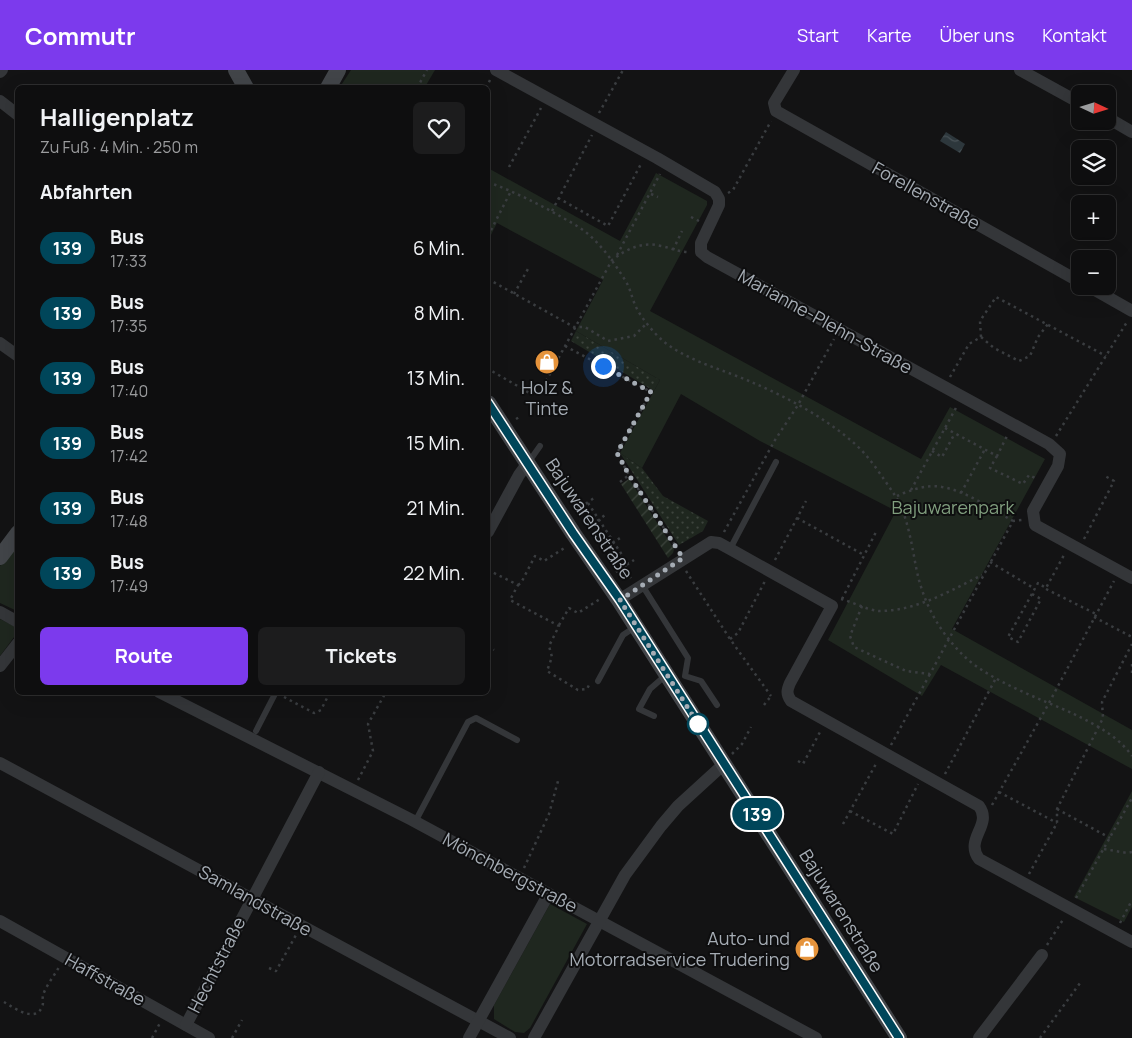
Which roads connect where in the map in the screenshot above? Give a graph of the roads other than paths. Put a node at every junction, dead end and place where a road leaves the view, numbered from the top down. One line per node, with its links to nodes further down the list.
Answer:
1 (236, 70): 6 (main road)
2 (338, 70): 7 (main road)
3 (496, 70): 24 (street, Marianne-Plehn-Straße)
4 (794, 70): 13 (street, Forellenstraße)
5 (1020, 70): 8 (street)
6 (244, 85)
7 (330, 85)
8 (1071, 98)
9 (0, 101): 10 (street)
10 (15, 113)
11 (1116, 123): 12 (street)
12 (1132, 132)
13 (1071, 277)
14 (1103, 295): 15 (street)
15 (1132, 313)
16 (0, 343): 17 (street)
17 (15, 354)
18 (490, 406): 21 (main road, Bajuwarenstraße)
19 (540, 446): 21 (lane)
20 (776, 462): 23 (lane)
21 (527, 464): 22 (street); 26 (main road, Bajuwarenstraße)
22 (490, 528)
23 (730, 549): 25 (street); 48 (street)
24 (1132, 578)
25 (642, 585): 26 (street); 36 (lane)
26 (620, 600): 29 (main road, Bajuwarenstraße)
27 (0, 612): 28 (street)
28 (15, 620)
29 (636, 626): 32 (main road, Bajuwarenstraße); 33 (lane)
30 (15, 647): 31 (street)
31 (0, 666)
32 (666, 675): 37 (lane); 40 (main road, Bajuwarenstraße)
33 (594, 681)
34 (165, 695): 42 (street, Mönchbergstraße)
35 (275, 695): 38 (lane)
36 (717, 705)
37 (654, 716)
38 (256, 731)
39 (517, 740): 43 (lane)
40 (728, 759): 47 (street); 57 (main road, Bajuwarenstraße)
41 (0, 763): 45 (street, Samlandstraße)
42 (319, 772): 43 (street, Mönchbergstraße); 45 (street, Hechtstraße)
43 (415, 822): 44 (street, Mönchbergstraße)
44 (548, 895): 47 (street, Mönchbergstraße); 50 (street)
45 (251, 899): 50 (street, Samlandstraße); 51 (street, Hechtstraße)
46 (0, 921): 51 (street, Haffstraße)
47 (599, 922): 55 (street); 56 (street, Mönchbergstraße)
48 (1132, 942)
49 (1042, 955): 58 (street)
50 (478, 1021): 53 (street); 54 (street, Samlandstraße)
51 (186, 1025): 52 (street, Haffstraße)
52 (209, 1038)
53 (469, 1038)
54 (510, 1038)
55 (534, 1038)
56 (816, 1038)
57 (898, 1038)
58 (979, 1038)

